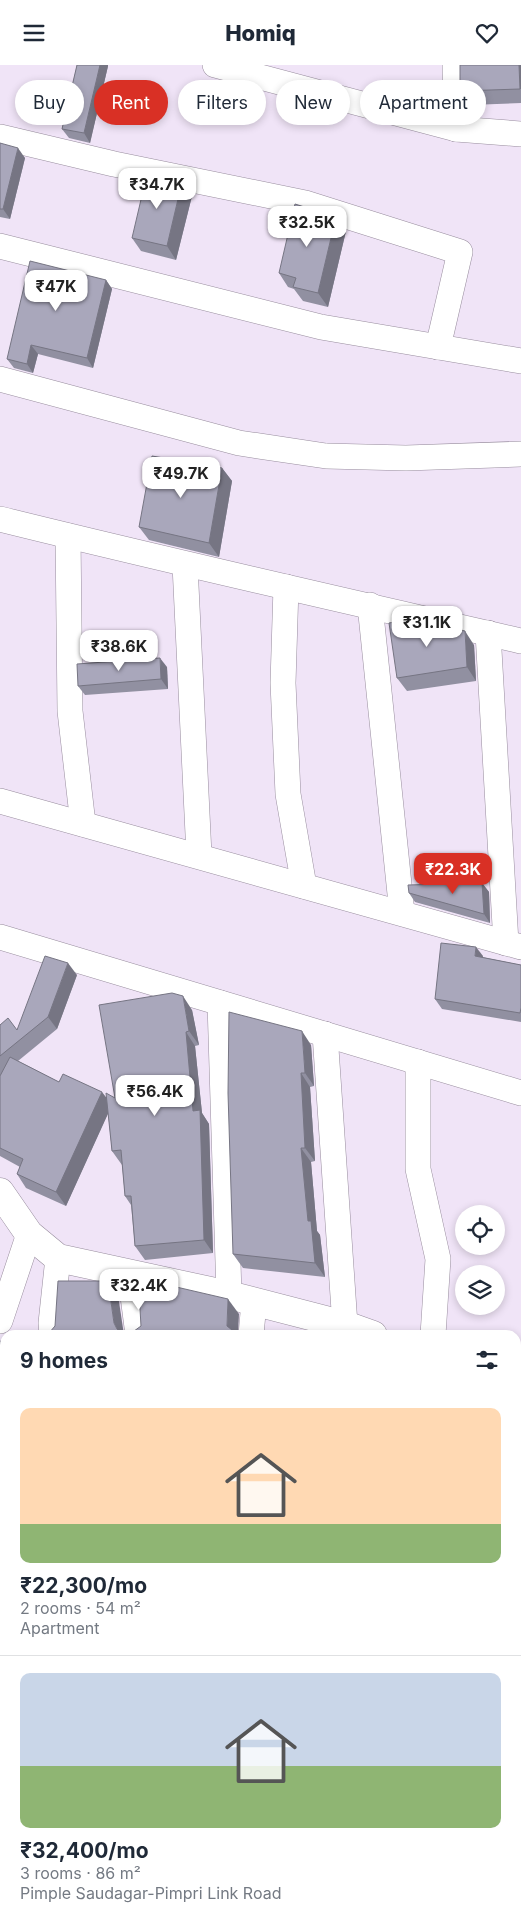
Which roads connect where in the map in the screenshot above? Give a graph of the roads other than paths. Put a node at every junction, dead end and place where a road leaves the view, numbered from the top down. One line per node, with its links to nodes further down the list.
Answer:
1 (215, 65): 3 (street)
2 (455, 65): 3 (street)
3 (456, 129): 4 (street)
4 (521, 134)
5 (0, 137): 7 (street)
6 (0, 246): 7 (street)
7 (438, 347): 8 (street)
8 (521, 361)
9 (0, 379): 10 (street)
10 (521, 454)
11 (0, 519): 12 (street)
12 (68, 536): 13 (street); 19 (street)
13 (185, 565): 14 (street); 20 (street)
14 (286, 587): 15 (street); 21 (street)
15 (370, 605): 16 (street); 22 (street)
16 (488, 633): 17 (street); 24 (street)
17 (521, 641)
18 (0, 801): 19 (street)
19 (84, 824): 20 (street)
20 (199, 855): 21 (street)
21 (304, 885): 22 (street)
22 (402, 913): 24 (street)
23 (0, 937): 25 (street)
24 (514, 945)
25 (220, 1003): 26 (street); 34 (street)
26 (325, 1034): 27 (street); 36 (street)
27 (418, 1062): 28 (street); 41 (street)
28 (521, 1093)
29 (0, 1192): 30 (street)
30 (29, 1234): 31 (street); 32 (street)
31 (58, 1258): 33 (street); 37 (street)
32 (8, 1265): 35 (street)
33 (130, 1273): 34 (street); 38 (street)
34 (241, 1298): 36 (street); 39 (street)
35 (0, 1321)
36 (345, 1325): 40 (street)
37 (52, 1330)
38 (137, 1330)
39 (250, 1330)
40 (358, 1330)
41 (433, 1330)

